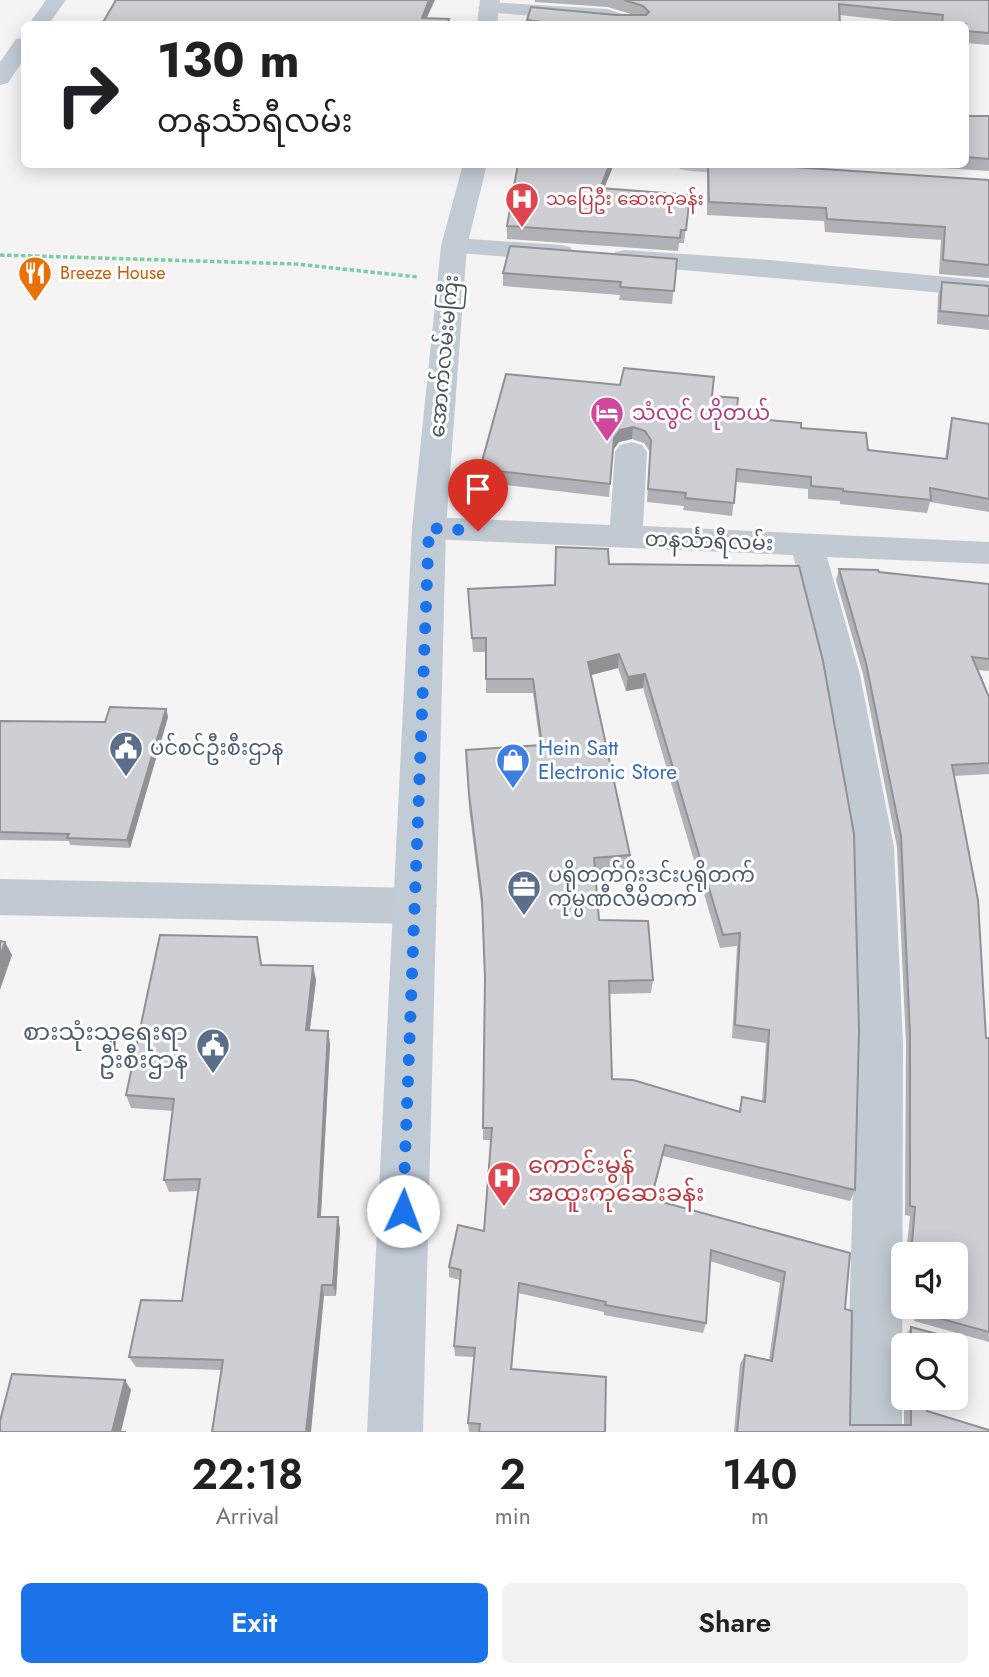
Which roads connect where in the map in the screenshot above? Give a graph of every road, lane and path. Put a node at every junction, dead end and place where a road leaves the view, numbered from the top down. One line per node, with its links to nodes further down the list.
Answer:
1 (57, 0): 3 (main road)
2 (489, 11): 4 (street)
3 (41, 21)
4 (625, 21)
5 (21, 48): 6 (main road)
6 (0, 78)
7 (474, 168): 11 (main road, အောက်လမ်းမကြီး)
8 (752, 168): 9 (street)
9 (784, 170)
10 (0, 255): 11 (path)
11 (452, 263): 12 (street); 14 (main road, အောက်လမ်းမကြီး)
12 (989, 289)
13 (631, 452): 15 (street)
14 (429, 528): 15 (street, တနင်္သာရီလမ်း); 19 (main road, အောက်လမ်းမကြီး)
15 (626, 537): 16 (street, တနင်္သာရီလမ်း)
16 (807, 545): 17 (street, တနင်္သာရီလမ်း); 21 (street)
17 (989, 553)
18 (0, 897): 19 (street)
19 (415, 906): 20 (main road, အောက်လမ်းမကြီး)
20 (395, 1432)
21 (874, 1432)

